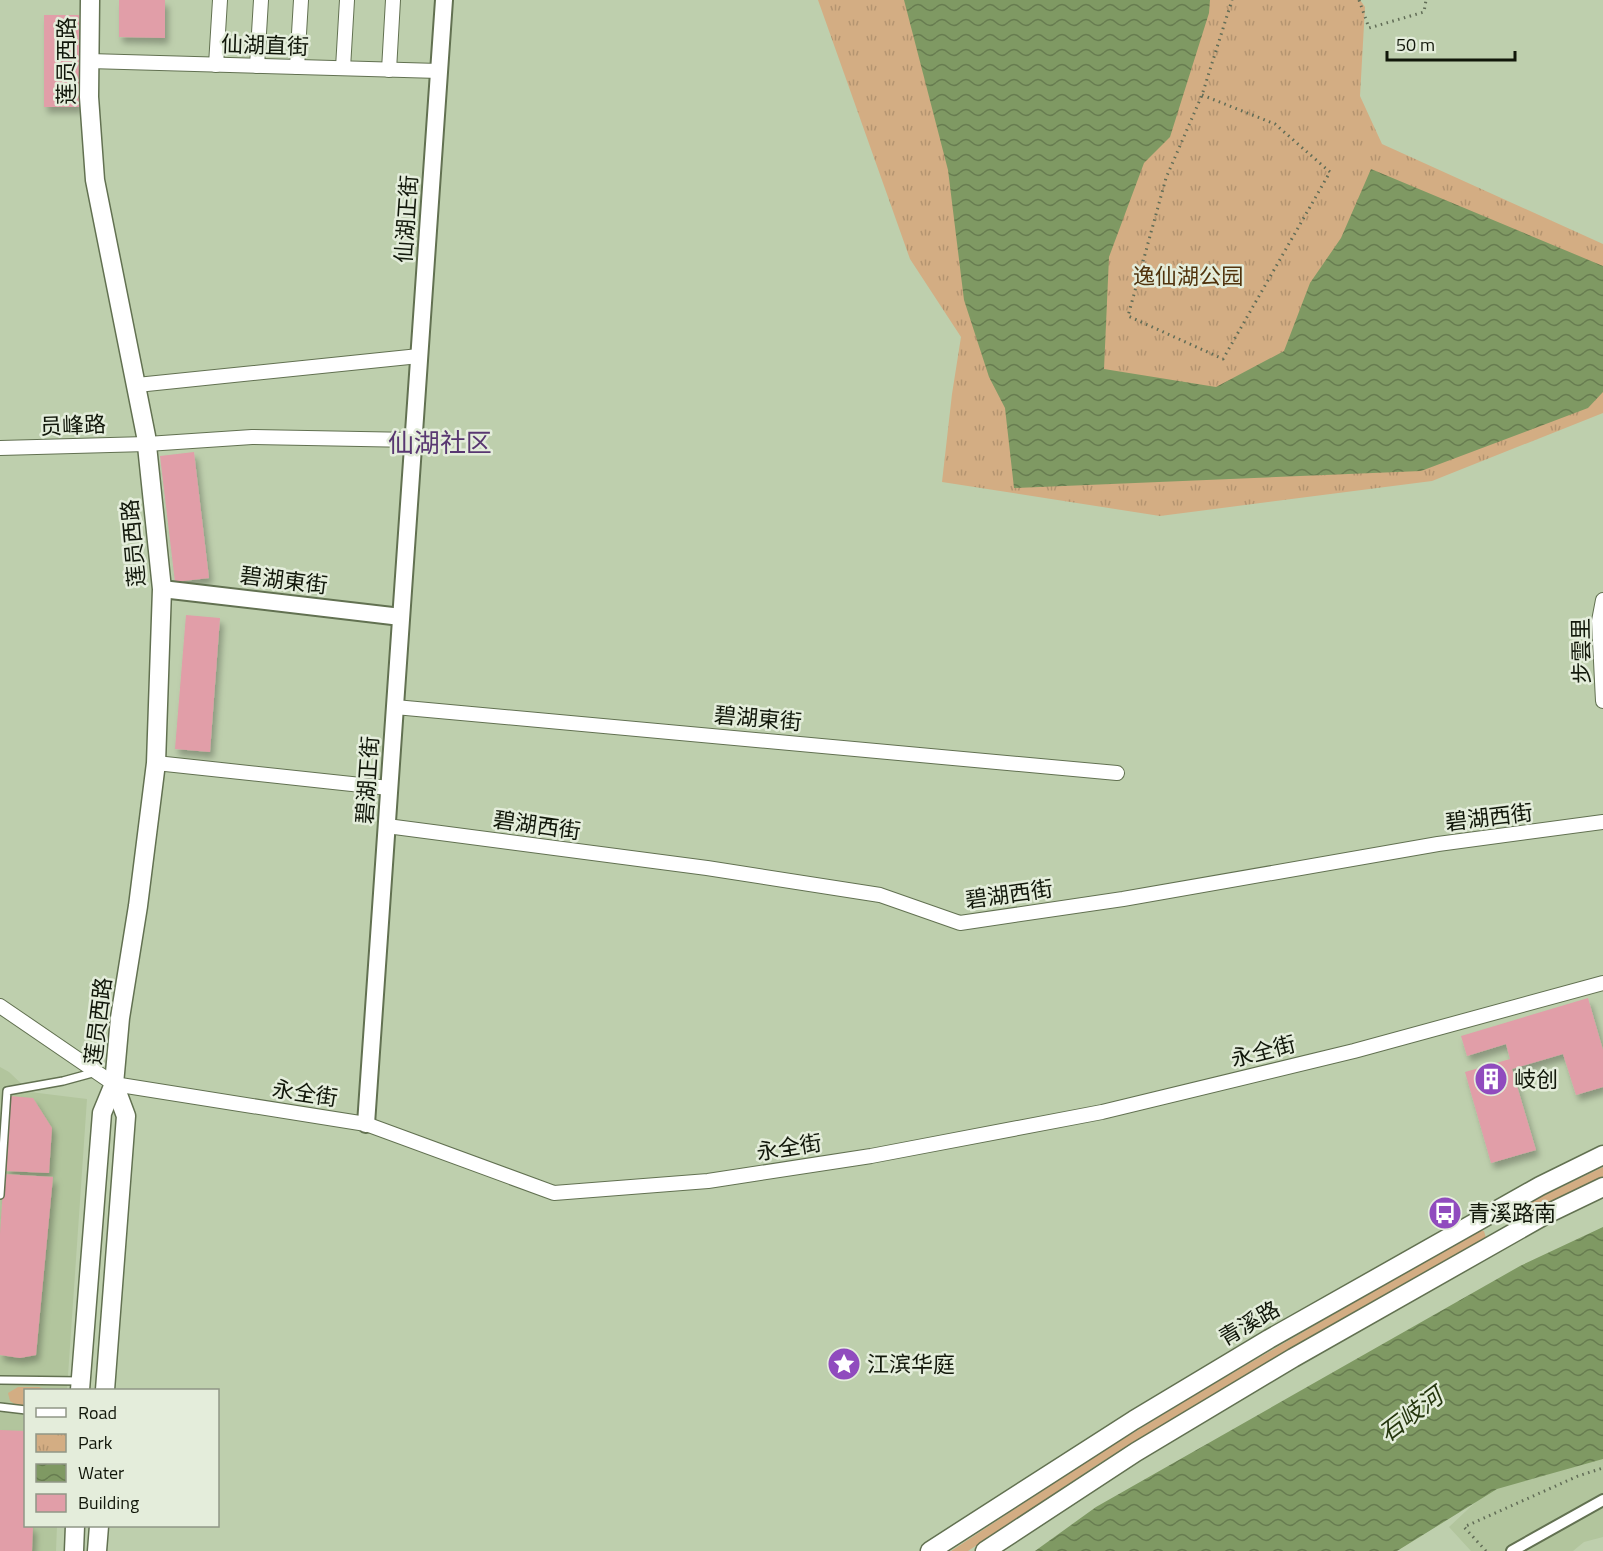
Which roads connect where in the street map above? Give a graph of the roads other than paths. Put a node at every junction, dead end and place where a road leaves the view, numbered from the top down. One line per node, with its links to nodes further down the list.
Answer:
1 (90, 0): 8 (main road, 莲员西路)
2 (220, 0): 9 (street)
3 (261, 0): 10 (street)
4 (301, 0): 11 (street)
5 (347, 0): 12 (street)
6 (393, 0): 13 (street)
7 (444, 0): 14 (street, 仙湖正街)
8 (89, 61): 9 (street, 仙湖直街); 16 (main road, 莲员西路)
9 (216, 64): 10 (street, 仙湖直街)
10 (257, 66): 11 (street, 仙湖直街)
11 (297, 67): 12 (street, 仙湖直街)
12 (343, 68): 13 (street, 仙湖直街)
13 (389, 70): 14 (street, 仙湖直街)
14 (439, 71): 15 (street, 仙湖正街)
15 (419, 356): 16 (street); 17 (street, 仙湖正街)
16 (137, 385): 18 (main road, 莲员西路)
17 (414, 440): 18 (street, 员峰路); 22 (street, 碧湖正街)
18 (147, 444): 19 (street, 员峰路); 20 (main road, 莲员西路)
19 (0, 448)
20 (162, 589): 22 (street, 碧湖東街); 25 (main road, 莲员西路)
21 (1603, 600): 23 (street, 步雲里)
22 (401, 617): 24 (street, 碧湖正街)
23 (1603, 701)
24 (395, 707): 26 (street, 碧湖東街); 27 (street, 碧湖正街)
25 (156, 763): 27 (street); 33 (main road, 莲员西路)
26 (1117, 773)
27 (389, 788): 29 (street, 碧湖正街)
28 (1603, 822): 29 (street, 碧湖西街)
29 (387, 826): 34 (street, 碧湖正街)
30 (1603, 983): 34 (street, 永全街)
31 (0, 1006): 32 (street, 永全街)
32 (97, 1072): 33 (street, 永全街); 37 (lane)
33 (114, 1084): 34 (street, 永全街); 41 (main road, 莲员西路); 42 (main road, 莲员西路)
34 (366, 1124)
35 (1603, 1155): 38 (main road, 青溪路)
36 (1603, 1187): 39 (main road)
37 (0, 1195)
38 (1486, 1216): 39 (main road); 50 (main road, 青溪路)
39 (1499, 1240): 51 (main road)
40 (0, 1380): 41 (lane)
41 (80, 1386)
42 (105, 1389)
43 (0, 1407): 44 (lane)
44 (24, 1410)
45 (1603, 1500): 52 (street)
46 (75, 1527): 48 (main road)
47 (99, 1527): 49 (main road)
48 (74, 1551)
49 (98, 1551)
50 (930, 1551)
51 (985, 1551)
52 (1512, 1551)

